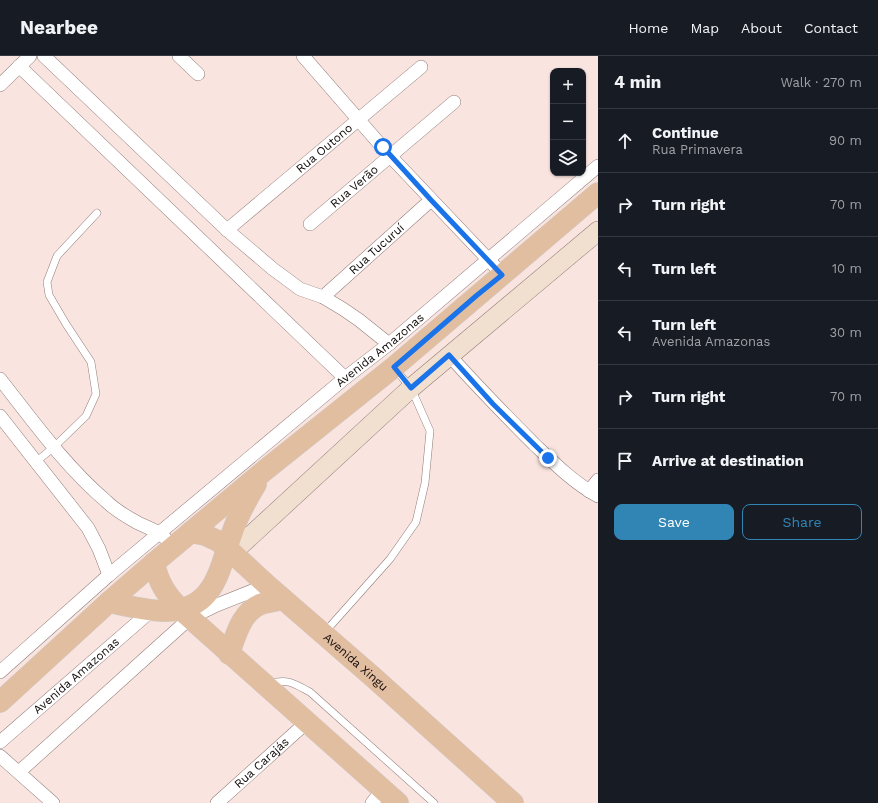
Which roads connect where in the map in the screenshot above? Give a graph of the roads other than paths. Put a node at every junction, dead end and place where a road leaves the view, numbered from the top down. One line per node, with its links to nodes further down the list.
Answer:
1 (30, 56): 5 (street)
2 (44, 56): 17 (street)
3 (179, 56): 7 (street)
4 (303, 56): 10 (street)
5 (19, 66): 8 (street); 25 (street)
6 (421, 67): 10 (street, Rua Outono)
7 (198, 74)
8 (0, 85)
9 (454, 102): 11 (street, Rua Verão)
10 (359, 119): 11 (street); 17 (street, Rua Outono)
11 (391, 156): 14 (street); 16 (street, Rua Verão)
12 (598, 166): 19 (street, Avenida Amazonas)
13 (598, 193): 20 (main road)
14 (431, 200): 19 (street); 21 (street, Rua Tucuruí)
15 (97, 213): 29 (lane)
16 (310, 224)
17 (227, 230): 21 (street)
18 (598, 231): 23 (street)
19 (487, 259): 20 (street); 22 (street, Avenida Amazonas)
20 (502, 275): 24 (main road)
21 (323, 297): 22 (street)
22 (390, 344): 25 (street, Avenida Amazonas)
23 (449, 355): 27 (street); 33 (street)
24 (394, 367): 27 (lane); 31 (main road)
25 (345, 378): 35 (street, Avenida Amazonas)
26 (0, 379): 29 (street)
27 (411, 388): 36 (street); 44 (lane)
28 (0, 416): 30 (street)
29 (54, 447): 30 (lane); 35 (street)
30 (37, 461): 38 (street)
31 (264, 471): 34 (main road); 36 (main road)
32 (598, 480): 33 (street)
33 (594, 494)
34 (191, 532): 35 (main road); 36 (main road, Avenida Xingu)
35 (167, 540): 37 (main road); 38 (street, Avenida Amazonas)
36 (230, 550): 39 (main road, Avenida Xingu); 43 (main road)
37 (154, 563): 41 (main road); 43 (main road)
38 (109, 575): 46 (street)
39 (267, 585): 40 (main road, Avenida Xingu); 43 (street)
40 (283, 599): 44 (main road, Avenida Xingu); 45 (main road)
41 (109, 602): 42 (main road); 48 (main road)
42 (152, 610): 43 (main road); 50 (street, Avenida Amazonas)
43 (185, 613): 45 (main road); 52 (street)
44 (323, 634): 57 (main road, Avenida Xingu)
45 (229, 654): 47 (main road)
46 (0, 672)
47 (264, 684): 49 (main road); 56 (lane)
48 (0, 702)
49 (307, 722): 53 (main road); 55 (street, Rua Carajás)
50 (0, 742)
51 (0, 756): 52 (street)
52 (19, 772): 54 (street)
53 (384, 798)
54 (53, 803)
55 (217, 803)
56 (434, 803)
57 (513, 803)

